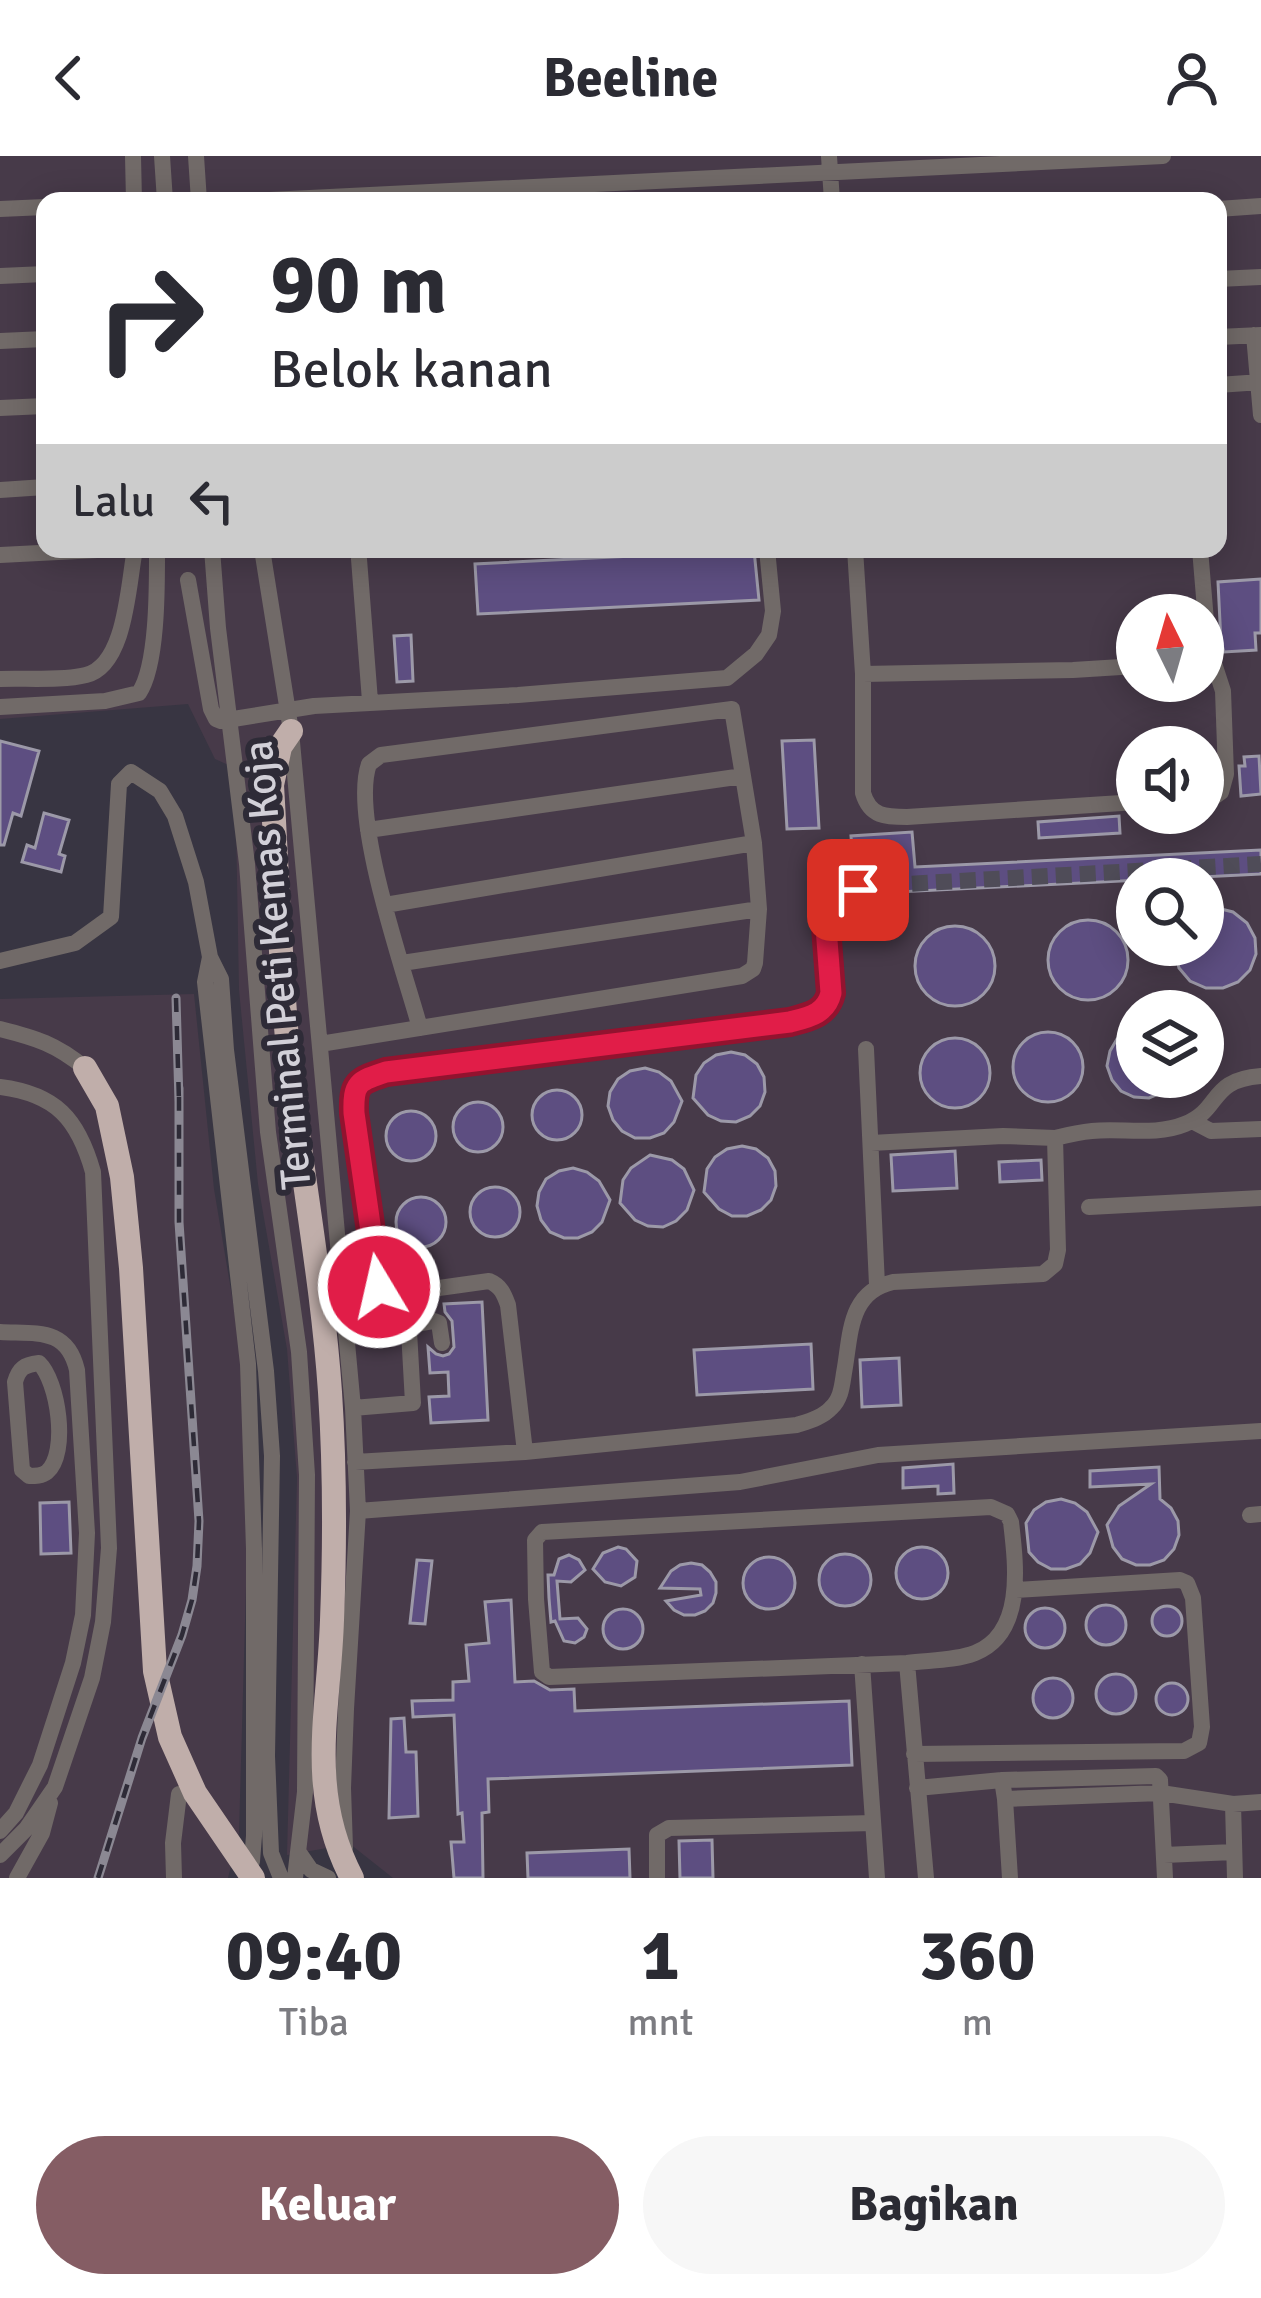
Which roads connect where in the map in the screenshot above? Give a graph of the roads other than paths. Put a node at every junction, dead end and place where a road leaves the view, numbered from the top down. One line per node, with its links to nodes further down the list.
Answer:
1 (133, 156): 6 (street)
2 (162, 156): 7 (street)
3 (196, 156): 8 (street)
4 (1162, 156): 5 (street)
5 (830, 164): 9 (street)
6 (134, 192)
7 (164, 192)
8 (198, 192)
9 (390, 192)
10 (1261, 206): 12 (street)
11 (36, 207): 13 (street)
12 (1227, 208)
13 (0, 209)
14 (36, 274): 15 (street)
15 (0, 276)
16 (1261, 277): 17 (street)
17 (1227, 279)
18 (1258, 335): 19 (street); 22 (street)
19 (1227, 337)
20 (36, 339): 21 (street)
21 (0, 341)
22 (1260, 382): 23 (street); 24 (street)
23 (1227, 384)
24 (1260, 402): 27 (street)
25 (36, 406): 26 (street)
26 (0, 408)
27 (1261, 415)
28 (36, 488): 29 (street)
29 (0, 490)
30 (36, 553): 31 (street)
31 (0, 555)
32 (133, 558): 45 (street)
33 (157, 558): 48 (street)
34 (213, 558): 50 (street, Terminal Peti Kemas Koja)
35 (263, 558): 51 (street, Terminal Peti Kemas Koja)
36 (768, 558): 44 (street)
37 (856, 558): 43 (street)
38 (1201, 558): 41 (street)
39 (358, 559): 46 (street)
40 (188, 580): 50 (street)
41 (1203, 594)
42 (1116, 667): 43 (street)
43 (863, 674): 54 (street)
44 (727, 678): 46 (street); 49 (street)
45 (0, 679)
46 (370, 701): 51 (street)
47 (1223, 702): 53 (street)
48 (0, 707)
49 (732, 709): 52 (street); 55 (street)
50 (230, 719): 51 (street); 100 (street, Terminal Peti Kemas Koja)
51 (290, 720): 64 (street, Terminal Peti Kemas Koja); 103 (highway)
52 (743, 776): 55 (street); 56 (street)
53 (1224, 781)
54 (1116, 803)
55 (368, 830): 58 (street)
56 (754, 843): 58 (street); 59 (street)
57 (888, 885): 81 (street)
58 (385, 905): 61 (street)
59 (759, 909): 61 (street); 62 (street)
60 (0, 961): 84 (street)
61 (402, 963): 62 (street)
62 (420, 1028): 64 (street)
63 (0, 1029): 66 (street)
64 (320, 1044): 79 (street, Terminal Peti Kemas Koja)
65 (866, 1049): 72 (street)
66 (85, 1067): 106 (highway)
67 (1261, 1076): 69 (street)
68 (0, 1087): 90 (street)
69 (1192, 1121): 70 (street); 71 (street)
70 (1261, 1129)
71 (1055, 1138): 72 (street); 75 (street)
72 (871, 1143): 75 (street)
73 (1261, 1198): 74 (street)
74 (1089, 1208)
75 (877, 1286): 81 (street)
76 (0, 1332): 98 (street)
77 (442, 1343): 79 (street)
78 (7, 1393): 78 (street)
79 (353, 1408): 82 (street, Terminal Peti Kemas Koja)
80 (1261, 1431): 83 (street)
81 (525, 1452): 82 (street)
82 (355, 1462): 83 (street, Terminal Peti Kemas Koja)
83 (358, 1511): 103 (street, Terminal Peti Kemas Koja)
84 (263, 1550): 106 (street); 107 (street)
85 (1015, 1590): 86 (street); 87 (street); 88 (street)
86 (907, 1663): 87 (street); 88 (street)
87 (862, 1664): 97 (street)
88 (914, 1754): 91 (street)
89 (1002, 1780): 91 (street); 92 (street); 94 (street)
90 (55, 1787): 101 (street); 104 (street)
91 (917, 1788): 111 (street)
92 (1161, 1793): 94 (street); 96 (street); 102 (street)
93 (178, 1794): 105 (street)
94 (1005, 1799): 112 (street)
95 (1261, 1802): 96 (street)
96 (1233, 1804): 99 (street)
97 (873, 1823): 109 (street); 110 (street)
98 (0, 1831)
99 (1234, 1852): 102 (street); 114 (street)
100 (300, 1854): 103 (street); 108 (street, Terminal Peti Kemas Koja)
101 (0, 1855)
102 (1164, 1855): 113 (street)
103 (342, 1877)
104 (17, 1878)
105 (174, 1878)
106 (250, 1878)
107 (280, 1878)
108 (295, 1878)
109 (657, 1878)
110 (877, 1878)
111 (926, 1878)
112 (1010, 1878)
113 (1166, 1878)
114 (1234, 1878)

